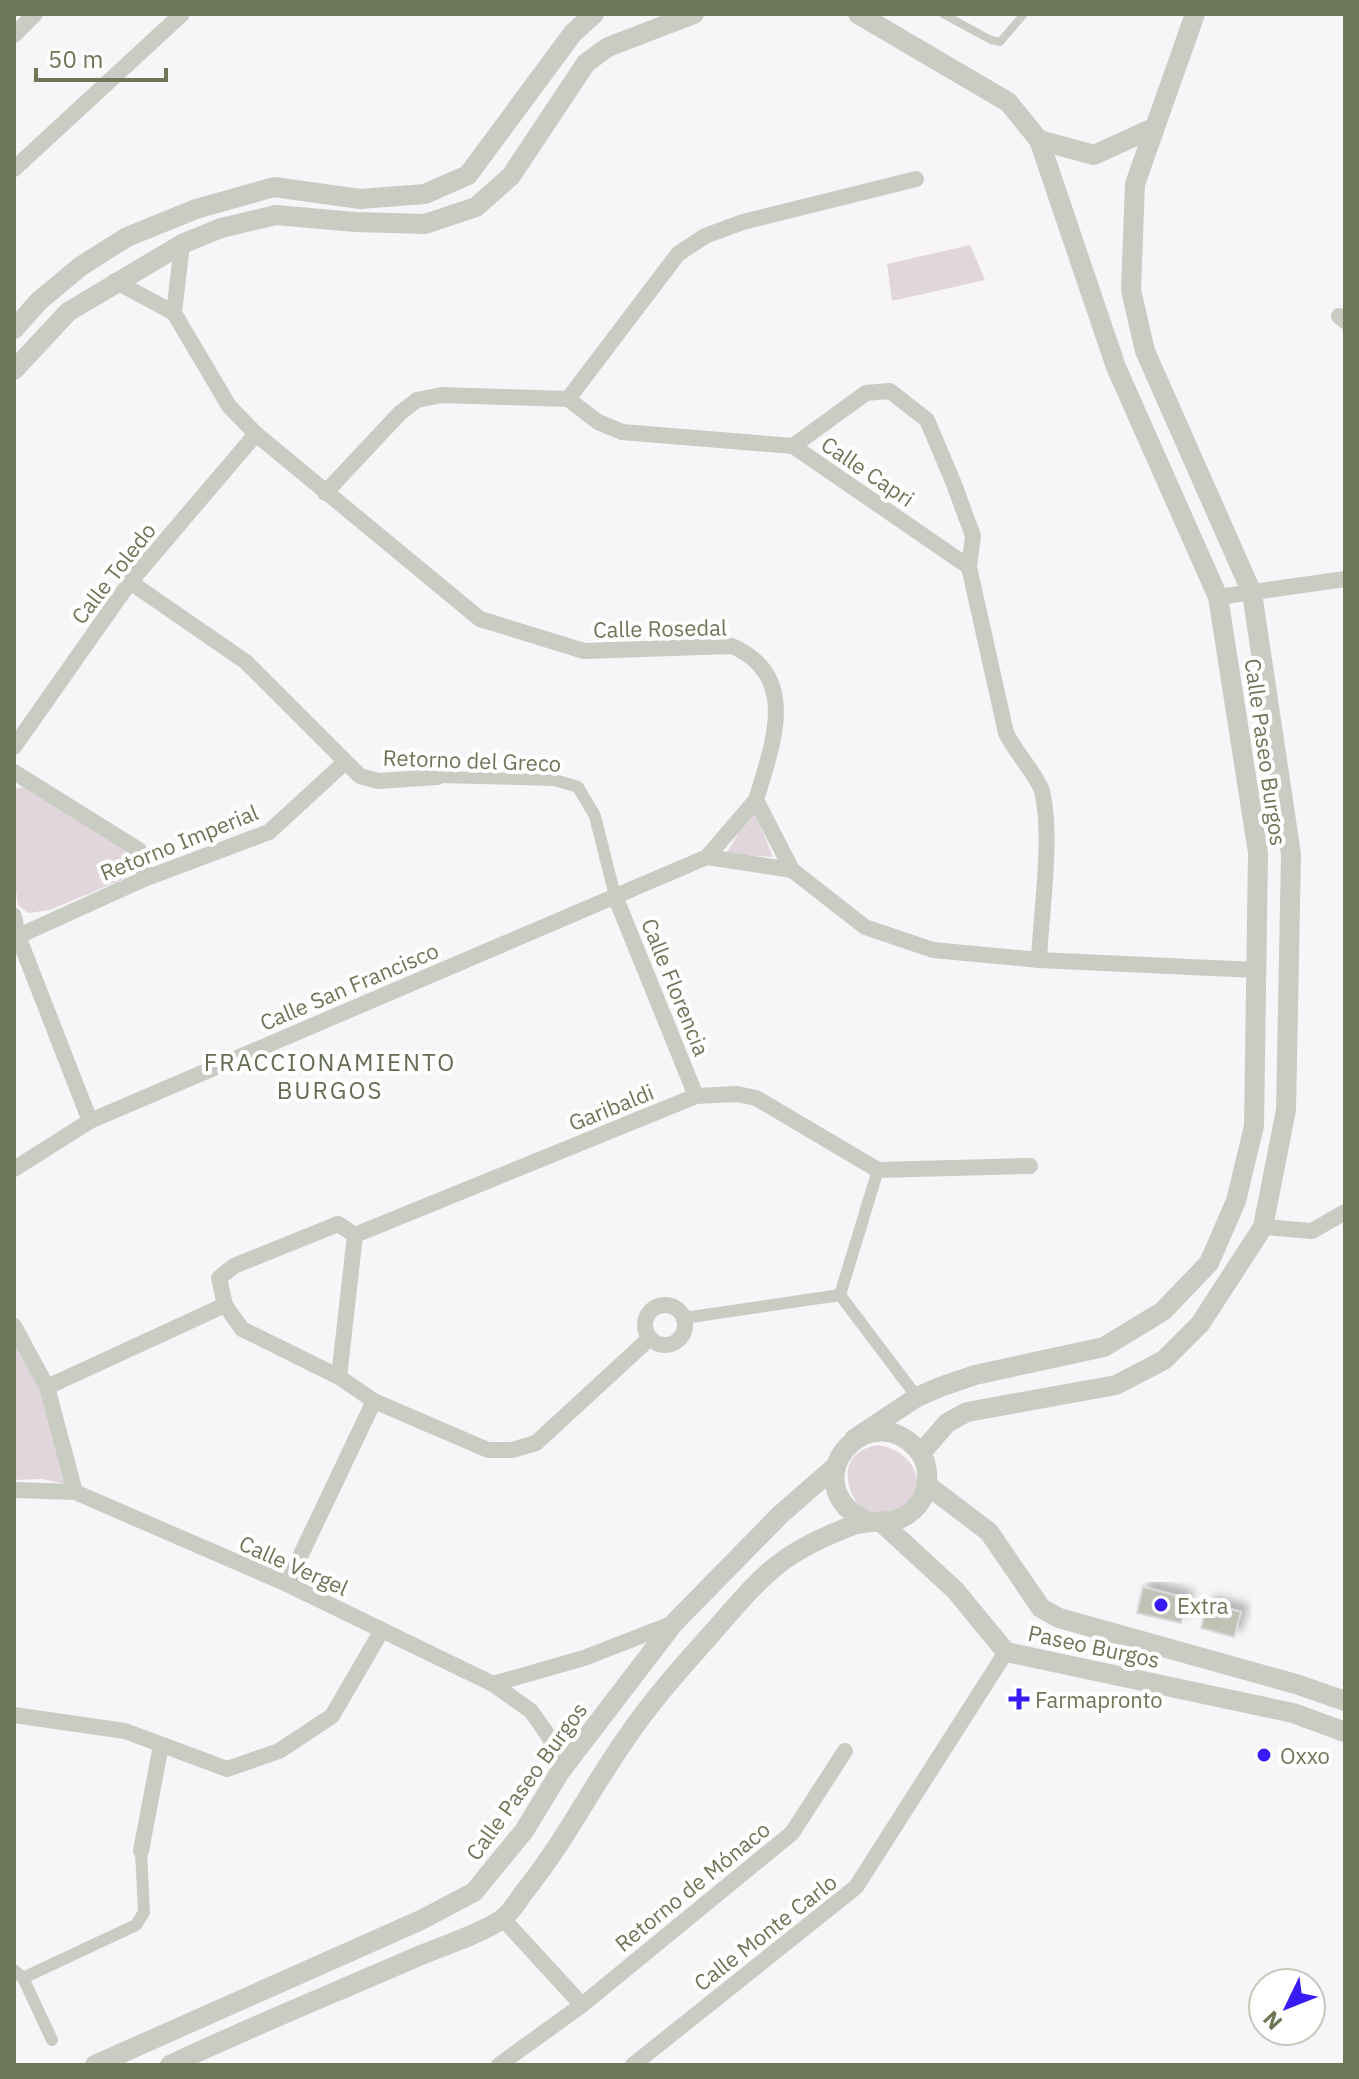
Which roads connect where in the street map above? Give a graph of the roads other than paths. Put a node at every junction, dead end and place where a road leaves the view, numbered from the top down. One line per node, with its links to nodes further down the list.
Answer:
1 (35, 14): 9 (street)
2 (182, 14): 12 (street)
3 (594, 14): 14 (street)
4 (694, 14): 15 (street)
5 (943, 14): 6 (lane)
6 (1024, 14)
7 (1195, 14): 10 (street, Calle Paseo Burgos)
8 (867, 17): 11 (street, Calle Paseo Burgos)
9 (14, 35)
10 (1153, 128): 11 (street); 20 (street, Calle Paseo Burgos)
11 (1039, 140): 21 (street, Calle Paseo Burgos)
12 (14, 169)
13 (916, 179): 23 (street)
14 (274, 187): 15 (street); 19 (street)
15 (276, 215): 16 (street)
16 (182, 244): 17 (street); 18 (street)
17 (115, 281): 18 (street); 22 (street)
18 (174, 313): 24 (street, Calle Rosedal)
19 (14, 329)
20 (1145, 351): 21 (street); 30 (street, Calle Paseo Burgos)
21 (1116, 367): 31 (street, Calle Paseo Burgos)
22 (14, 370)
23 (568, 399): 25 (street, Calle Capri); 26 (street)
24 (256, 434): 26 (street, Calle Rosedal); 29 (street, Calle Toledo)
25 (793, 446): 27 (street, Calle Capri); 27 (street)
26 (325, 493): 36 (street, Calle Rosedal)
27 (969, 567): 47 (street)
28 (1345, 579): 30 (street)
29 (130, 582): 32 (street, Calle Toledo); 33 (street, Retorno del Greco)
30 (1252, 593): 31 (street); 37 (street, Calle Paseo Burgos)
31 (1218, 597): 38 (street, Calle Paseo Burgos)
32 (14, 747)
33 (344, 763): 35 (street, Retorno del Greco); 43 (street, Retorno Imperial)
34 (14, 772): 43 (street)
35 (438, 777): 44 (street, Retorno del Greco)
36 (756, 800): 41 (street, Calle San Francisco); 42 (street)
37 (1286, 813): 38 (street); 40 (street, Calle Paseo Burgos)
38 (1254, 817): 39 (street, Calle Paseo Burgos)
39 (1258, 853): 40 (street); 48 (street, Calle Paseo Burgos)
40 (1291, 854): 55 (street, Calle Paseo Burgos)
41 (707, 857): 42 (street); 44 (street, Calle San Francisco)
42 (792, 870): 47 (street)
43 (144, 879): 46 (street, Retorno Imperial)
44 (615, 896): 49 (street, Calle Florencia); 50 (street, Calle San Francisco)
45 (14, 916): 46 (street)
46 (16, 937): 50 (street)
47 (1039, 960): 48 (street)
48 (1255, 970): 64 (street, Calle Paseo Burgos)
49 (696, 1096): 53 (street, Garibaldi); 56 (street, Garibaldi)
50 (90, 1121): 52 (street, Calle San Francisco)
51 (1030, 1166): 53 (street)
52 (14, 1169)
53 (878, 1170): 57 (street)
54 (1345, 1212): 55 (street)
55 (1263, 1227): 67 (street, Calle Paseo Burgos)
56 (355, 1235): 58 (street); 62 (street)
57 (840, 1295): 59 (street); 64 (street)
58 (225, 1305): 62 (street); 63 (street)
59 (684, 1318): 61 (street); 61 (street)
60 (14, 1326): 63 (street)
61 (650, 1338): 65 (street)
62 (339, 1377): 65 (street)
63 (47, 1387): 71 (street)
64 (917, 1397): 66 (street, Calle Paseo Burgos)
65 (374, 1401): 73 (street)
66 (854, 1439): 67 (street); 68 (street)
67 (921, 1453): 69 (street)
68 (836, 1466): 72 (street); 74 (street, Calle Paseo Burgos)
69 (927, 1485): 72 (street); 77 (street, Paseo Burgos)
70 (14, 1490): 71 (street)
71 (75, 1492): 73 (street, Calle Vergel)
72 (874, 1522): 76 (street, Paseo Burgos); 89 (street)
73 (287, 1584): 75 (street, Calle Vergel)
74 (674, 1623): 78 (street); 87 (street, Calle Paseo Burgos)
75 (382, 1630): 78 (street, Calle Vergel); 85 (street)
76 (1006, 1652): 80 (street, Paseo Burgos); 107 (street, Calle Monte Carlo)
77 (1245, 1670): 79 (street, Paseo Burgos); 80 (street)
78 (493, 1684): 87 (street, Calle Vergel)
79 (1296, 1684): 81 (street, Paseo Burgos); 82 (street)
80 (1238, 1700): 82 (street, Paseo Burgos)
81 (1345, 1701)
82 (1293, 1713): 84 (street, Paseo Burgos)
83 (14, 1715): 85 (street)
84 (1345, 1732)
85 (161, 1745): 91 (street)
86 (845, 1751): 99 (street, Retorno de Mónaco)
87 (560, 1772): 88 (street, Calle Paseo Burgos)
88 (542, 1801): 89 (street); 90 (street, Calle Paseo Burgos)
89 (573, 1822): 92 (street)
90 (524, 1831): 92 (street); 93 (street, Calle Paseo Burgos)
91 (141, 1851): 98 (street)
92 (555, 1851): 94 (street)
93 (450, 1905): 95 (street, Calle Paseo Burgos); 96 (street)
94 (503, 1919): 96 (street); 99 (street)
95 (421, 1920): 97 (street); 100 (street, Calle Paseo Burgos)
96 (466, 1935): 97 (street)
97 (435, 1949): 103 (street)
98 (18, 1974): 102 (street)
99 (582, 2005): 106 (street, Retorno de Mónaco)
100 (192, 2020): 101 (street, Calle Paseo Burgos); 103 (street)
101 (161, 2034): 104 (street); 105 (street, Calle Paseo Burgos)
102 (52, 2040)
103 (205, 2049): 104 (street)
104 (171, 2064)
105 (95, 2065)
106 (499, 2065)
107 (633, 2065)

